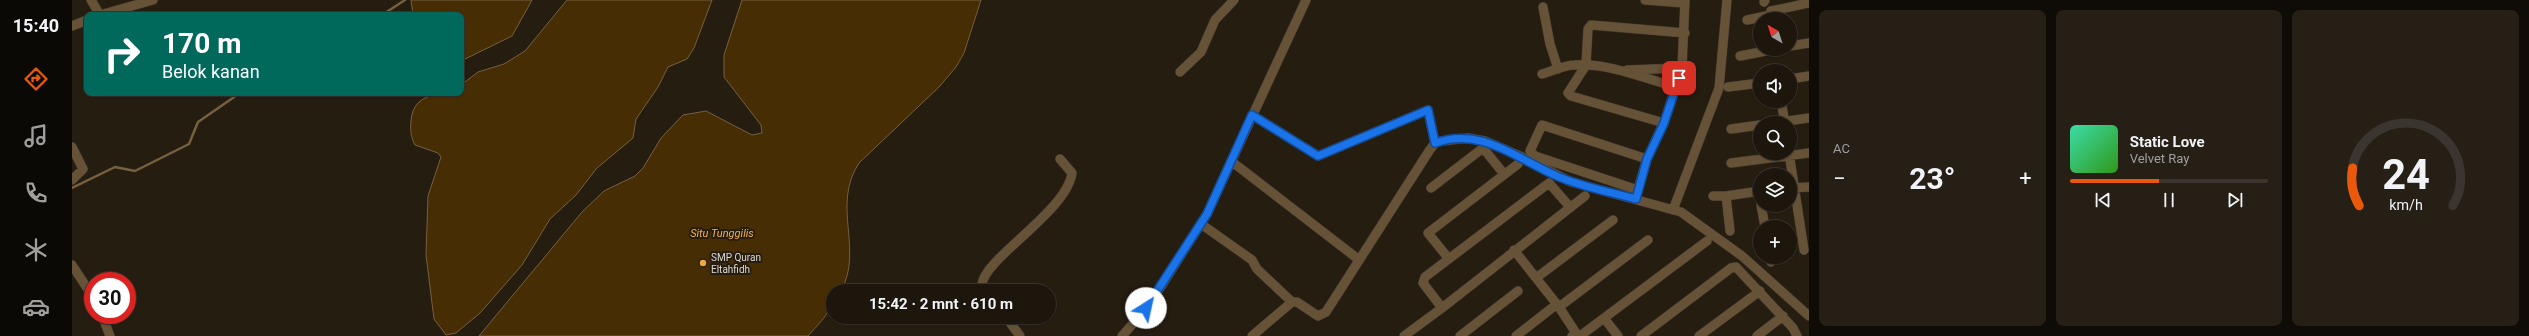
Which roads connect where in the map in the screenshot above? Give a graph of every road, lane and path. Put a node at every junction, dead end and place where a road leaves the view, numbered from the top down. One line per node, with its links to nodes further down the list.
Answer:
1 (90, 0): 11 (street)
2 (153, 0): 8 (street)
3 (1234, 0): 27 (street)
4 (1306, 0): 34 (street)
5 (1645, 0): 7 (street)
6 (1727, 0): 61 (street)
7 (1684, 1): 18 (street)
8 (131, 3): 12 (street)
9 (1809, 3): 13 (street)
10 (1543, 7): 25 (street)
11 (97, 12)
12 (107, 12)
13 (1771, 12)
14 (1753, 19): 15 (street)
15 (1747, 20)
16 (84, 21): 17 (street)
17 (72, 26)
18 (1684, 33): 23 (street); 24 (street)
19 (1809, 42): 20 (street)
20 (1797, 45)
21 (1753, 53): 22 (street)
22 (1740, 56)
23 (1586, 65): 25 (street); 26 (street); 37 (street)
24 (1682, 68): 26 (street); 32 (street)
25 (1558, 69): 28 (street)
26 (1617, 70): 32 (street)
27 (1180, 72)
28 (1542, 74)
29 (1809, 76): 30 (street)
30 (1797, 78)
31 (1753, 84): 33 (street)
32 (1676, 87): 37 (street)
33 (1728, 87)
34 (1252, 115): 40 (street); 47 (street)
35 (1809, 118): 36 (street)
36 (1797, 120)
37 (1664, 123): 45 (street)
38 (1753, 126): 39 (street)
39 (1731, 129)
40 (1435, 143): 56 (street); 70 (street)
41 (72, 147): 51 (street)
42 (1809, 153): 43 (street)
43 (1797, 154)
44 (1060, 159): 75 (street)
45 (1647, 159): 56 (street); 56 (street)
46 (1753, 160): 48 (street)
47 (1231, 161): 64 (street); 70 (street)
48 (1731, 163)
49 (1518, 164): 50 (street)
50 (1504, 174): 53 (street); 71 (street)
51 (72, 180)
52 (1809, 187): 54 (street)
53 (1431, 188)
54 (1797, 188)
55 (1753, 194): 59 (street)
56 (1637, 195): 61 (street)
57 (1585, 196): 60 (street)
58 (1713, 196): 59 (street)
59 (1726, 196): 65 (street)
60 (1570, 207): 68 (street); 71 (street)
61 (1673, 210): 81 (street)
62 (1797, 212): 69 (street)
63 (1613, 220): 73 (street)
64 (1201, 224): 78 (street); 89 (street)
65 (1730, 231)
66 (1648, 240): 79 (street)
67 (1707, 241): 83 (street)
68 (1514, 250): 73 (street); 80 (street)
69 (1804, 250)
70 (1358, 259): 78 (street)
71 (1449, 259): 80 (street)
72 (72, 265): 74 (street)
73 (1536, 278): 79 (street)
74 (84, 283)
75 (982, 284)
76 (1518, 291): 92 (street)
77 (1760, 291): 82 (street); 95 (street); 96 (street)
78 (1292, 302): 90 (street)
79 (1558, 305): 86 (street); 93 (street)
80 (1442, 308): 91 (street)
81 (1807, 312)
82 (1783, 316): 97 (street); 98 (street)
83 (1604, 318): 86 (street); 94 (street)
84 (105, 324): 87 (street)
85 (1011, 324): 88 (street)
86 (1577, 335)
87 (110, 336)
88 (1020, 336)
89 (1122, 336)
90 (1252, 336)
91 (1404, 336)
92 (1460, 336)
93 (1516, 336)
94 (1618, 336)
95 (1642, 336)
96 (1699, 336)
97 (1757, 336)
98 (1797, 336)

